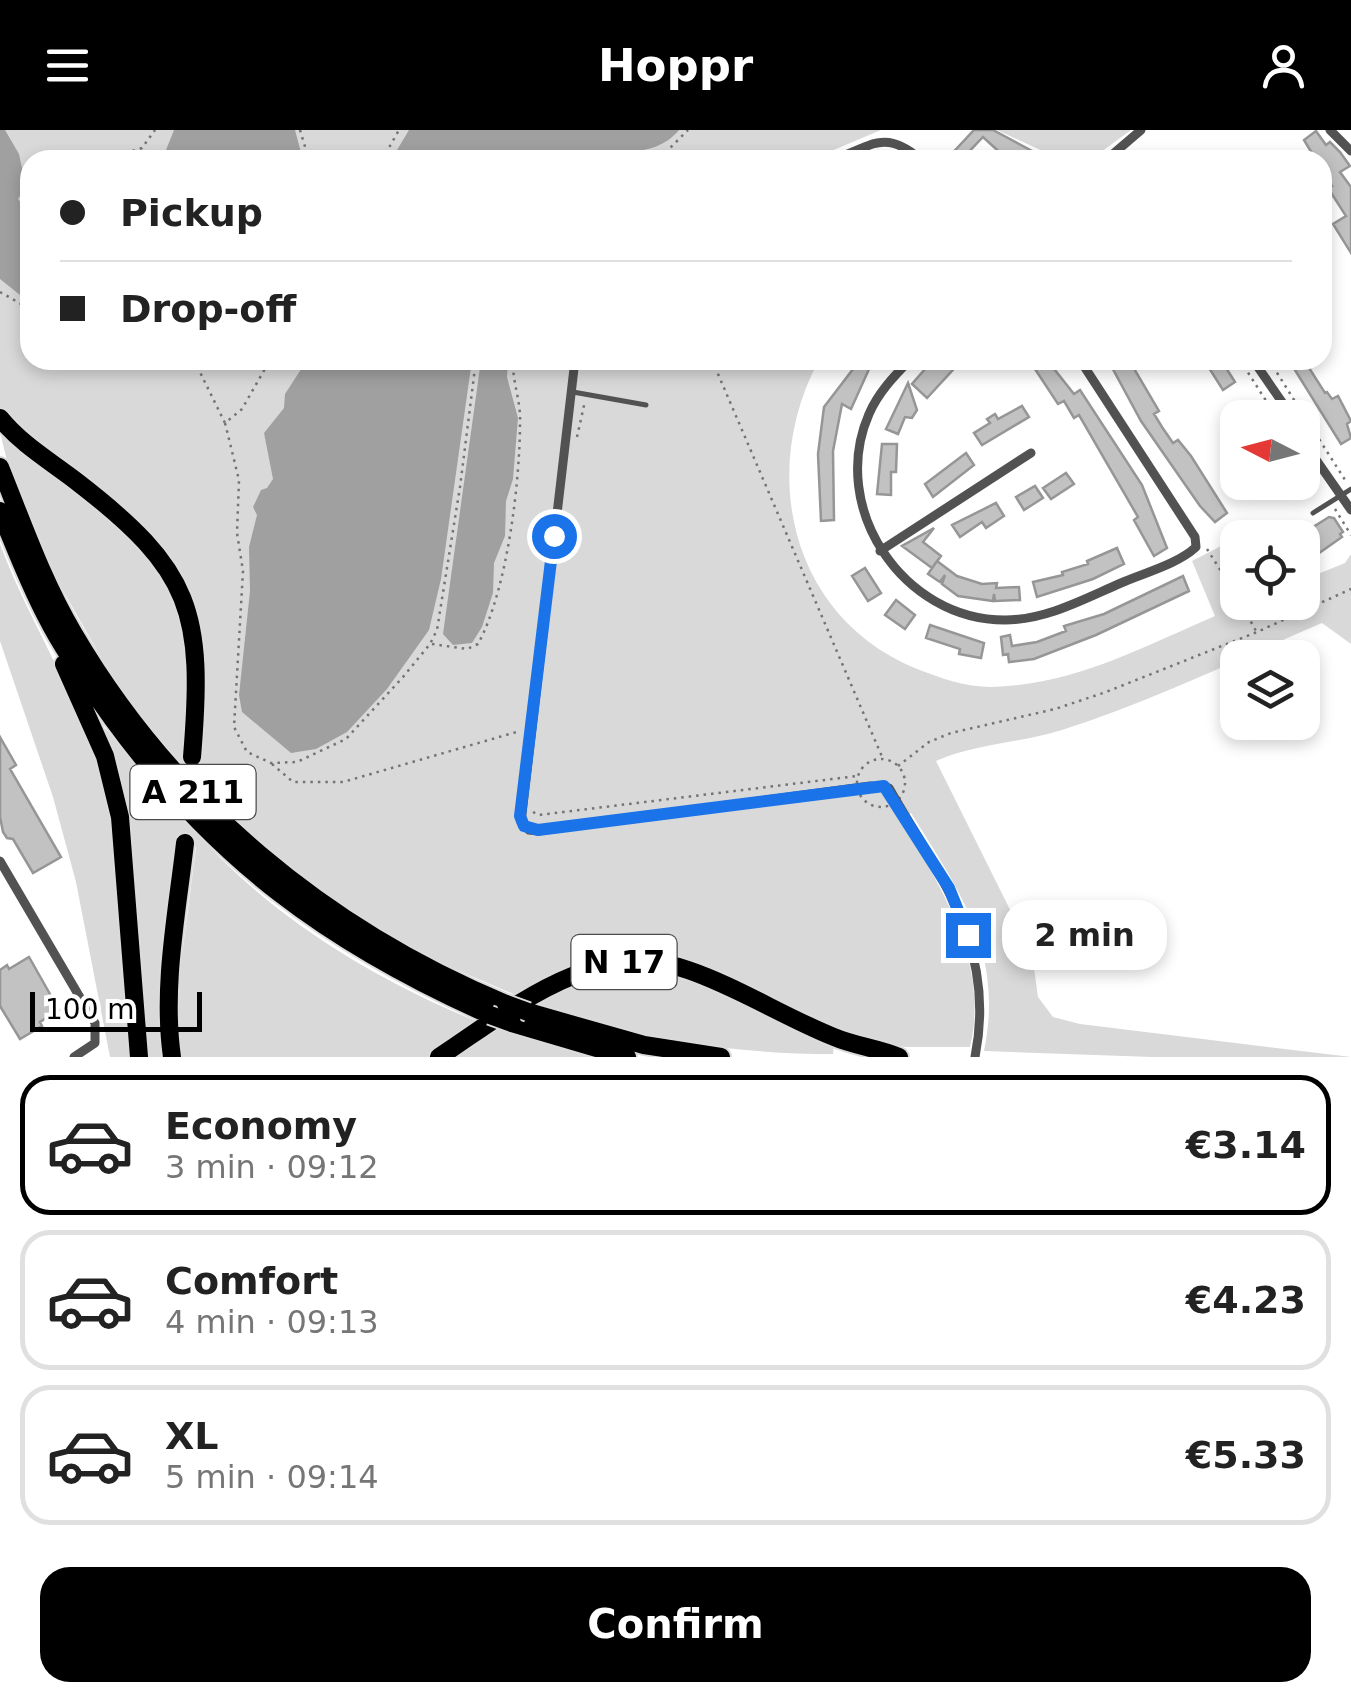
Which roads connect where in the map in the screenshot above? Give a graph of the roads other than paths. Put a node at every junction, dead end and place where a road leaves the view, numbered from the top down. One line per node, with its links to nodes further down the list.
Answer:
1 (1141, 130): 3 (street)
2 (1330, 130): 6 (street)
3 (1118, 149)
4 (860, 150): 5 (street)
5 (909, 150)
6 (1351, 151)
7 (570, 370): 11 (street)
8 (900, 370): 23 (street)
9 (1086, 370): 23 (street)
10 (1260, 370): 12 (street)
11 (570, 392): 13 (lane); 36 (street)
12 (1281, 400)
13 (646, 405)
14 (0, 418): 25 (highway)
15 (1032, 452): 23 (street)
16 (1320, 465): 19 (street)
17 (0, 468): 28 (highway, A 211, bridge)
18 (1351, 489): 19 (lane)
19 (1341, 495): 20 (street); 22 (lane)
20 (1351, 510)
21 (0, 512): 24 (highway, A 211)
22 (1313, 512)
23 (880, 552)
24 (62, 644): 28 (highway, A 211, bridge); 30 (highway)
25 (192, 757)
26 (185, 843): 31 (highway)
27 (0, 861): 29 (street)
28 (520, 1018): 33 (highway, A 211); 34 (highway, A 211)
29 (74, 1057)
30 (139, 1057)
31 (172, 1057)
32 (440, 1057): 35 (highway, N 17)
33 (627, 1057)
34 (721, 1057)
35 (899, 1057)
36 (976, 1057)

